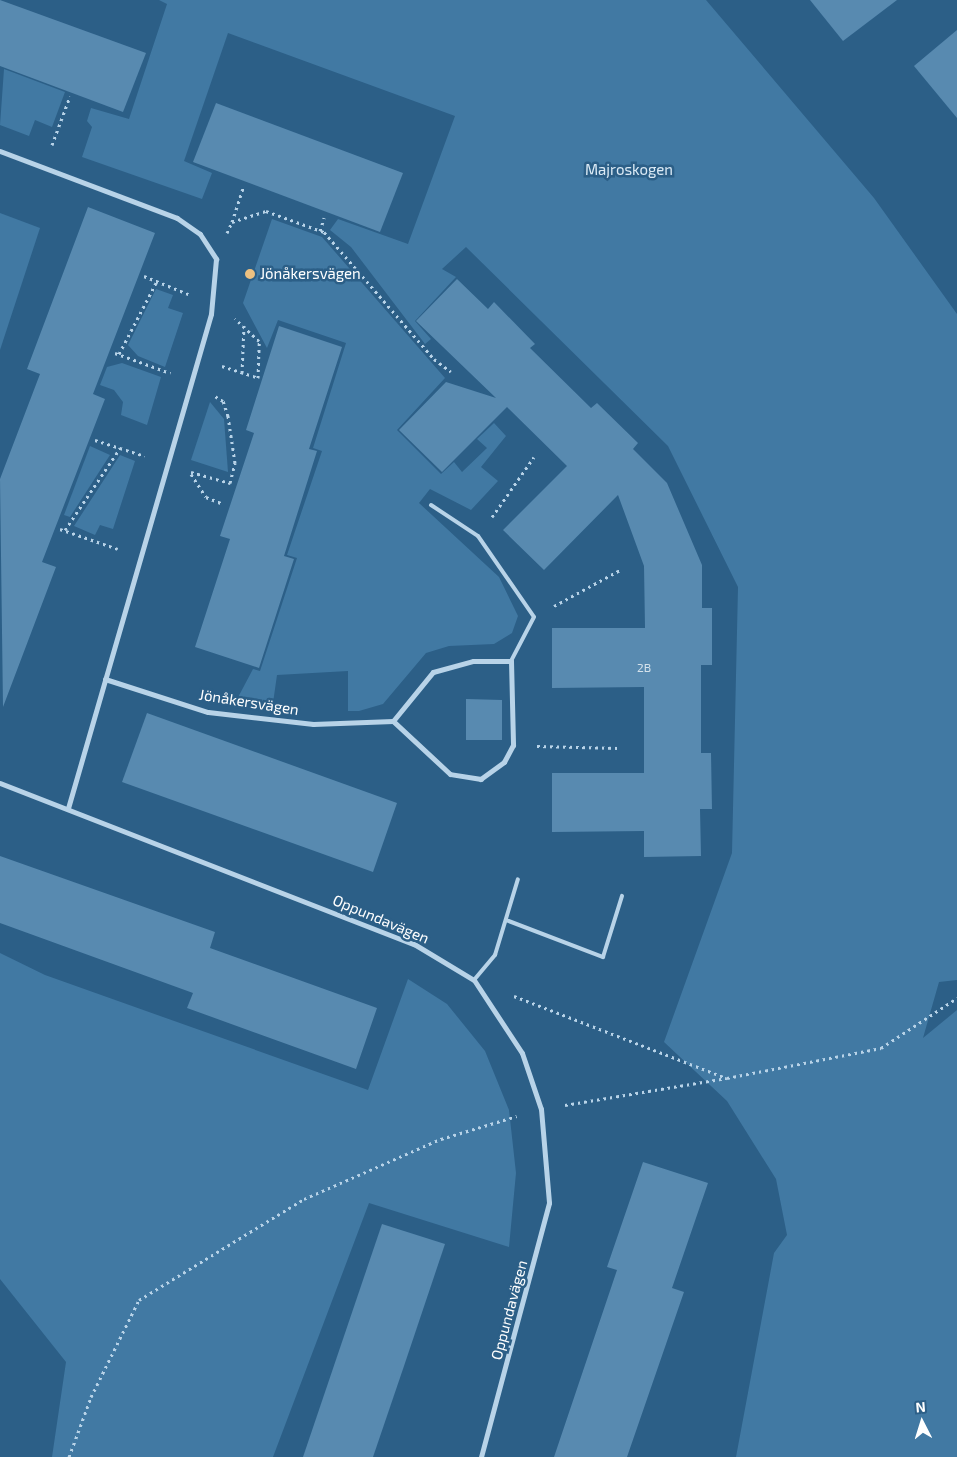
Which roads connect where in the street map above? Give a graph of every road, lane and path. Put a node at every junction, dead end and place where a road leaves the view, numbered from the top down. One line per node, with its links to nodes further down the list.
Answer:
1 (70, 96): 3 (path)
2 (0, 151): 3 (street)
3 (44, 168): 8 (street)
4 (243, 188): 6 (path)
5 (324, 218): 7 (path)
6 (232, 222): 7 (path); 8 (path)
7 (320, 231): 12 (path)
8 (216, 258): 15 (street)
9 (157, 281): 15 (path)
10 (244, 325): 13 (path)
11 (222, 366): 13 (path)
12 (451, 372)
13 (242, 373): 14 (path)
14 (258, 378)
15 (191, 381): 18 (path); 23 (street)
16 (120, 448): 21 (path)
17 (534, 457): 22 (path)
18 (223, 504)
19 (431, 505): 22 (lane)
20 (60, 529): 21 (path)
21 (65, 530): 23 (path)
22 (478, 536): 25 (lane)
23 (140, 557): 27 (street)
24 (622, 569): 25 (path)
25 (534, 617): 26 (lane)
26 (511, 660): 28 (street); 29 (street)
27 (105, 679): 28 (street, Jönåkersvägen); 32 (street)
28 (393, 721): 29 (street)
29 (513, 745): 30 (path)
30 (618, 748)
31 (0, 783): 32 (street, Oppundavägen)
32 (68, 808): 36 (street, Oppundavägen)
33 (518, 879): 35 (lane)
34 (622, 896): 35 (lane)
35 (506, 920): 36 (lane)
36 (474, 980): 38 (path); 39 (street, Oppundavägen)
37 (957, 998): 38 (path)
38 (728, 1078): 39 (path)
39 (541, 1108): 40 (path); 41 (street, Oppundavägen)
40 (70, 1457)
41 (481, 1457)

